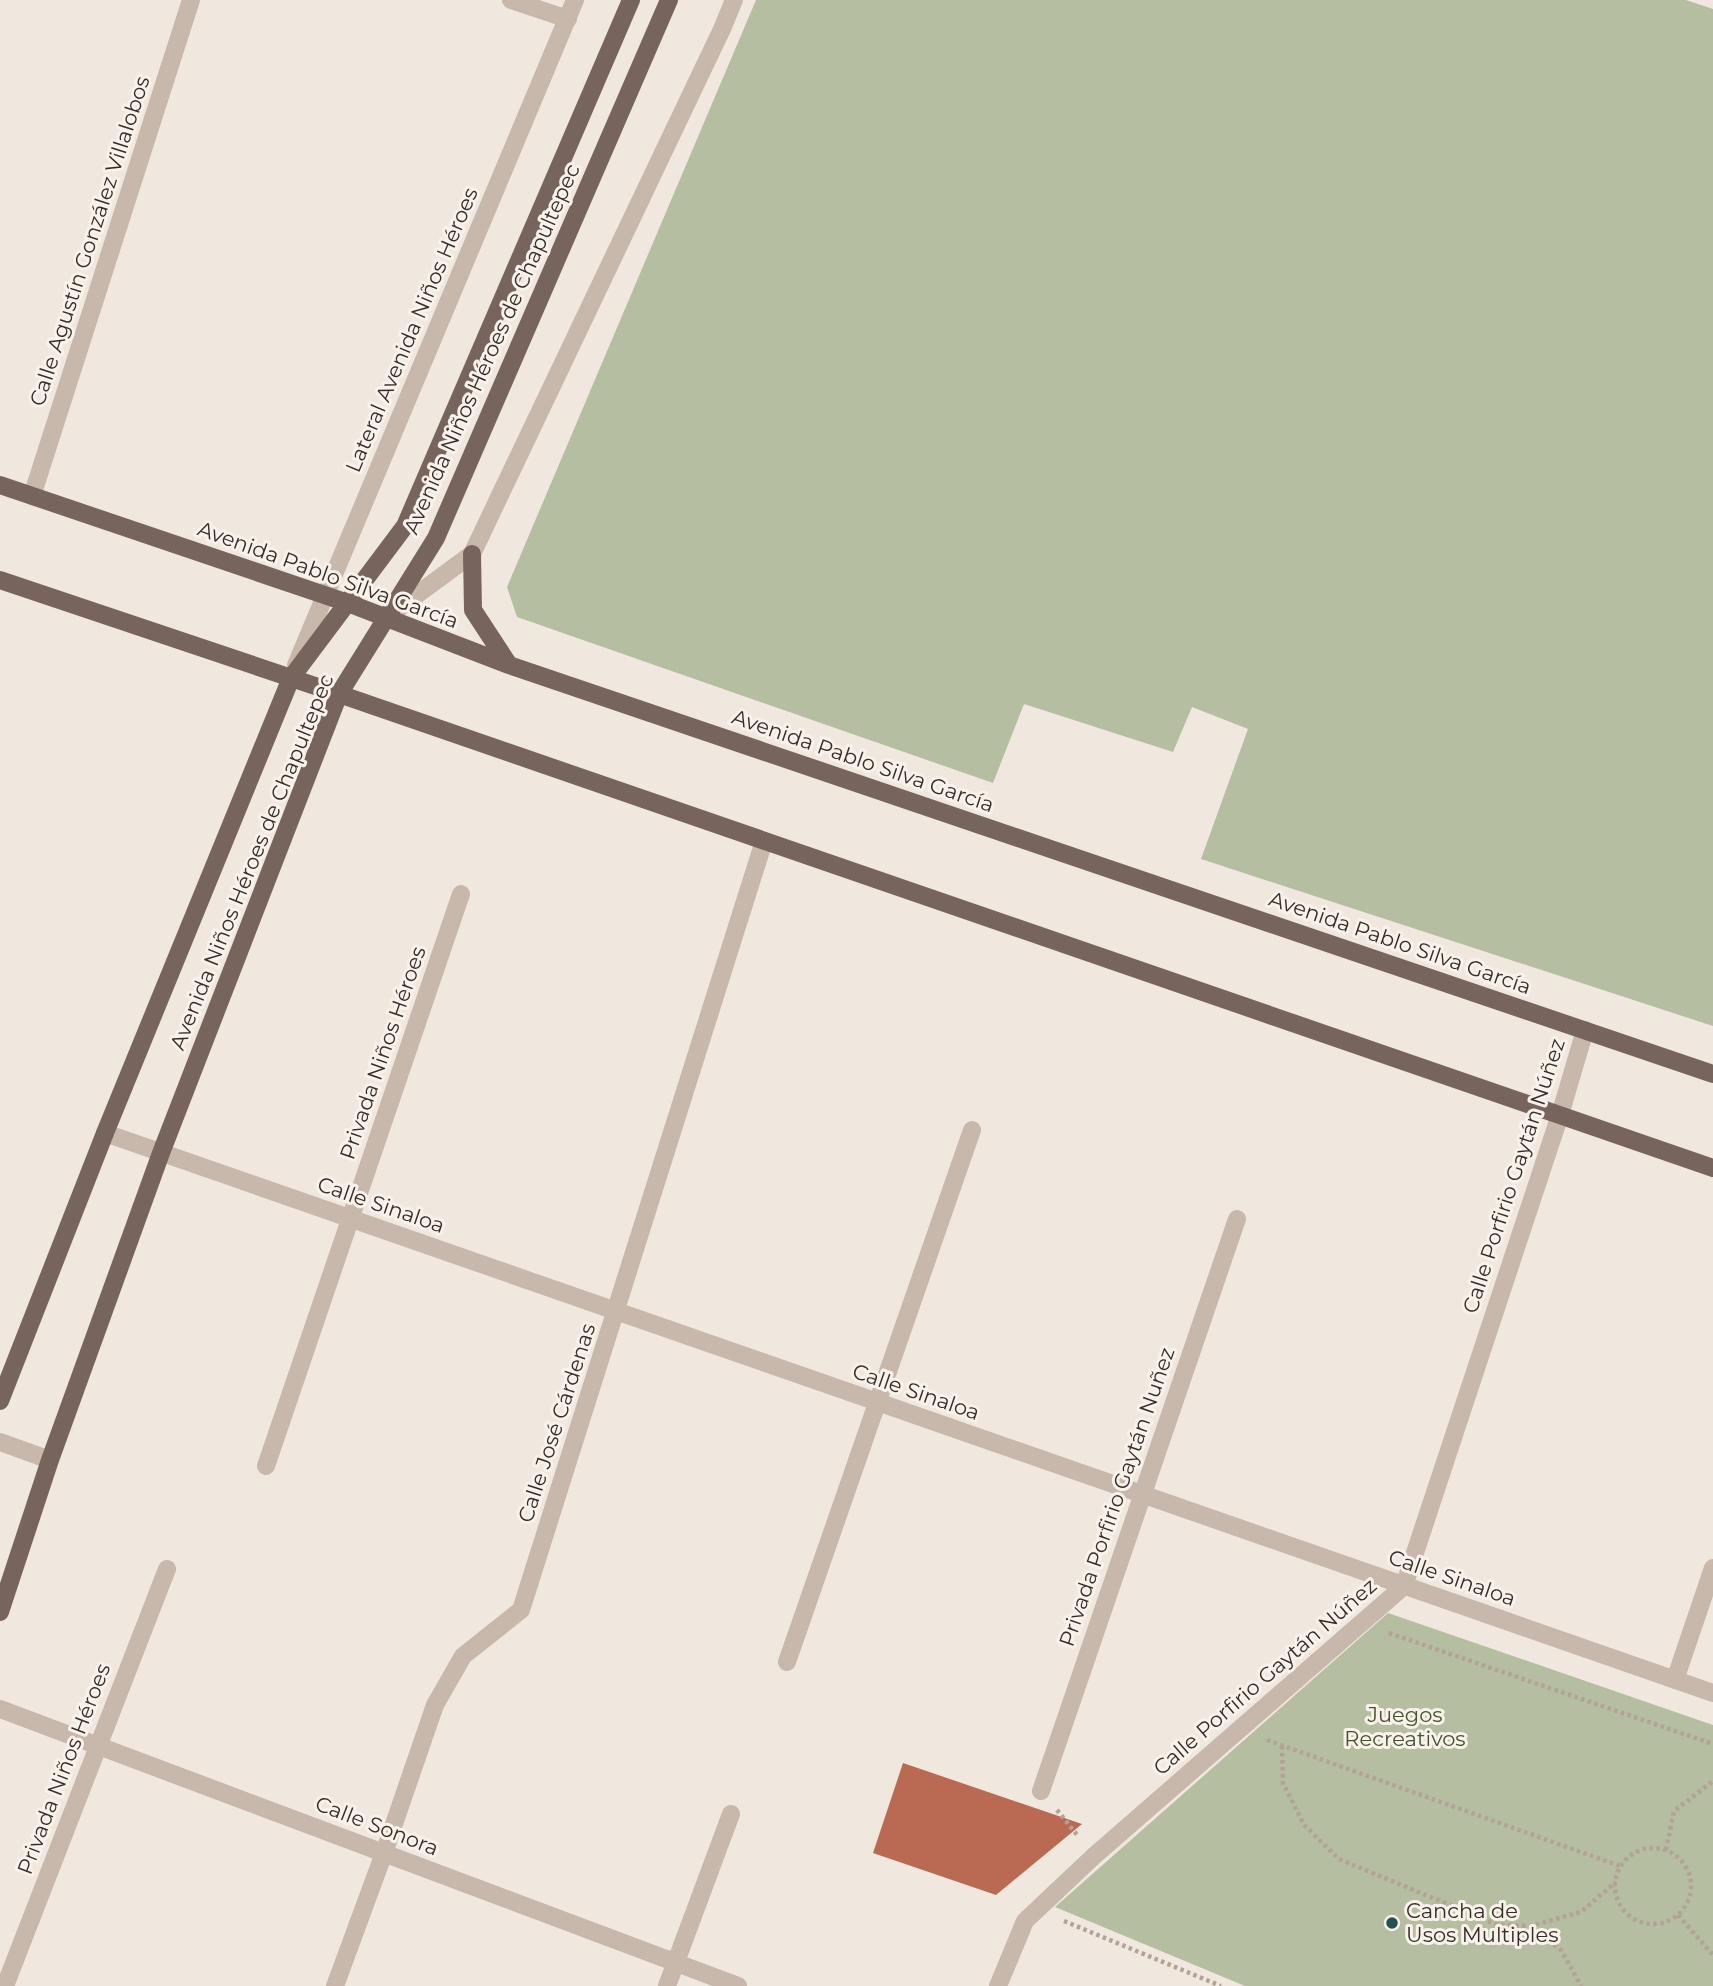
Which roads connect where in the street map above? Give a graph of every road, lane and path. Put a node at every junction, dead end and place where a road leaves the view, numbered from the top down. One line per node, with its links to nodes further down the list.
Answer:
1 (191, 0): 9 (street, Calle Agustín González Villalobos)
2 (511, 0): 7 (street)
3 (576, 0): 7 (street, Lateral Avenida Niños Héroes)
4 (631, 0): 13 (main road, Avenida Niños Héroes de Chapultepec)
5 (669, 0): 14 (main road, Avenida Niños Héroes de Chapultepec)
6 (734, 0): 10 (street)
7 (568, 19): 12 (street, Lateral Avenida Niños Héroes)
8 (0, 485): 9 (main road, Avenida Pablo Silva García)
9 (32, 496): 12 (main road, Avenida Pablo Silva García)
10 (472, 555): 14 (street); 15 (main road)
11 (0, 580): 16 (main road)
12 (326, 595): 13 (main road, Avenida Pablo Silva García); 16 (street, Lateral Avenida Niños Héroes)
13 (348, 603): 14 (main road, Avenida Pablo Silva García); 16 (main road, Avenida Niños Héroes de Chapultepec)
14 (385, 618): 15 (main road, Avenida Pablo Silva García); 17 (main road, Avenida Niños Héroes de Chapultepec)
15 (509, 665): 20 (main road, Avenida Pablo Silva García)
16 (291, 678): 17 (main road); 24 (main road, Avenida Niños Héroes de Chapultepec)
17 (339, 694): 18 (main road); 25 (main road, Avenida Niños Héroes de Chapultepec)
18 (764, 841): 22 (main road); 29 (street, Calle José Cárdenas)
19 (461, 894): 27 (street, Privada Niños Héroes)
20 (1585, 1030): 21 (main road, Avenida Pablo Silva García); 22 (street, Calle Porfirio Gaytán Núñez)
21 (1713, 1074)
22 (1560, 1115): 26 (main road); 38 (street, Calle Porfirio Gaytán Núñez)
23 (972, 1129): 31 (street)
24 (105, 1133): 25 (street, Calle Sinaloa); 30 (main road, Avenida Niños Héroes de Chapultepec)
25 (161, 1153): 27 (street, Calle Sinaloa); 33 (main road, Avenida Niños Héroes de Chapultepec)
26 (1713, 1168)
27 (351, 1219): 29 (street, Calle Sinaloa); 34 (street, Privada Niños Héroes)
28 (1237, 1219): 35 (street, Privada Porfirio Gaytán Nuñez)
29 (616, 1311): 31 (street, Calle Sinaloa); 53 (street, Calle José Cárdenas)
30 (0, 1401)
31 (877, 1402): 35 (street, Calle Sinaloa); 41 (street)
32 (0, 1442): 33 (street)
33 (50, 1460): 39 (main road, Avenida Niños Héroes de Chapultepec)
34 (266, 1466)
35 (1142, 1495): 38 (street, Calle Sinaloa); 50 (street, Privada Porfirio Gaytán Nuñez)
36 (1713, 1568): 42 (street)
37 (167, 1569): 48 (street, Privada Niños Héroes)
38 (1404, 1586): 40 (street, Calle Porfirio Gaytán Núñez); 42 (street, Calle Sinaloa)
39 (0, 1612)
40 (1361, 1624): 45 (street, Calle Porfirio Gaytán Núñez); 46 (path)
41 (787, 1662)
42 (1675, 1680): 43 (street, Calle Sinaloa)
43 (1713, 1693)
44 (0, 1709): 48 (street, Calle Sonora)
45 (1240, 1728): 47 (path); 54 (street, Calle Porfirio Gaytán Núñez)
46 (1713, 1744)
47 (1282, 1745): 55 (path); 59 (path)
48 (97, 1746): 53 (street, Calle Sonora); 62 (street, Privada Niños Héroes)
49 (1713, 1781): 52 (path)
50 (1041, 1791): 54 (path)
51 (731, 1814): 61 (street)
52 (1666, 1850): 55 (path); 58 (path)
53 (384, 1853): 61 (street, Calle Sonora); 63 (street, Calle José Cárdenas)
54 (1094, 1856): 57 (street, Calle Porfirio Gaytán Núñez)
55 (1620, 1866): 56 (path)
56 (1616, 1882): 58 (path); 59 (path)
57 (1037, 1910): 66 (street, Calle Porfirio Gaytán Núñez); 67 (path)
58 (1678, 1915): 60 (path)
59 (1531, 1926): 68 (path)
60 (1713, 1955)
61 (676, 1963): 64 (street); 65 (street, Calle Sonora)
62 (5, 1986)
63 (335, 1986)
64 (667, 1986)
65 (738, 1986)
66 (998, 1986)
67 (1221, 1986)
68 (1581, 1986)

